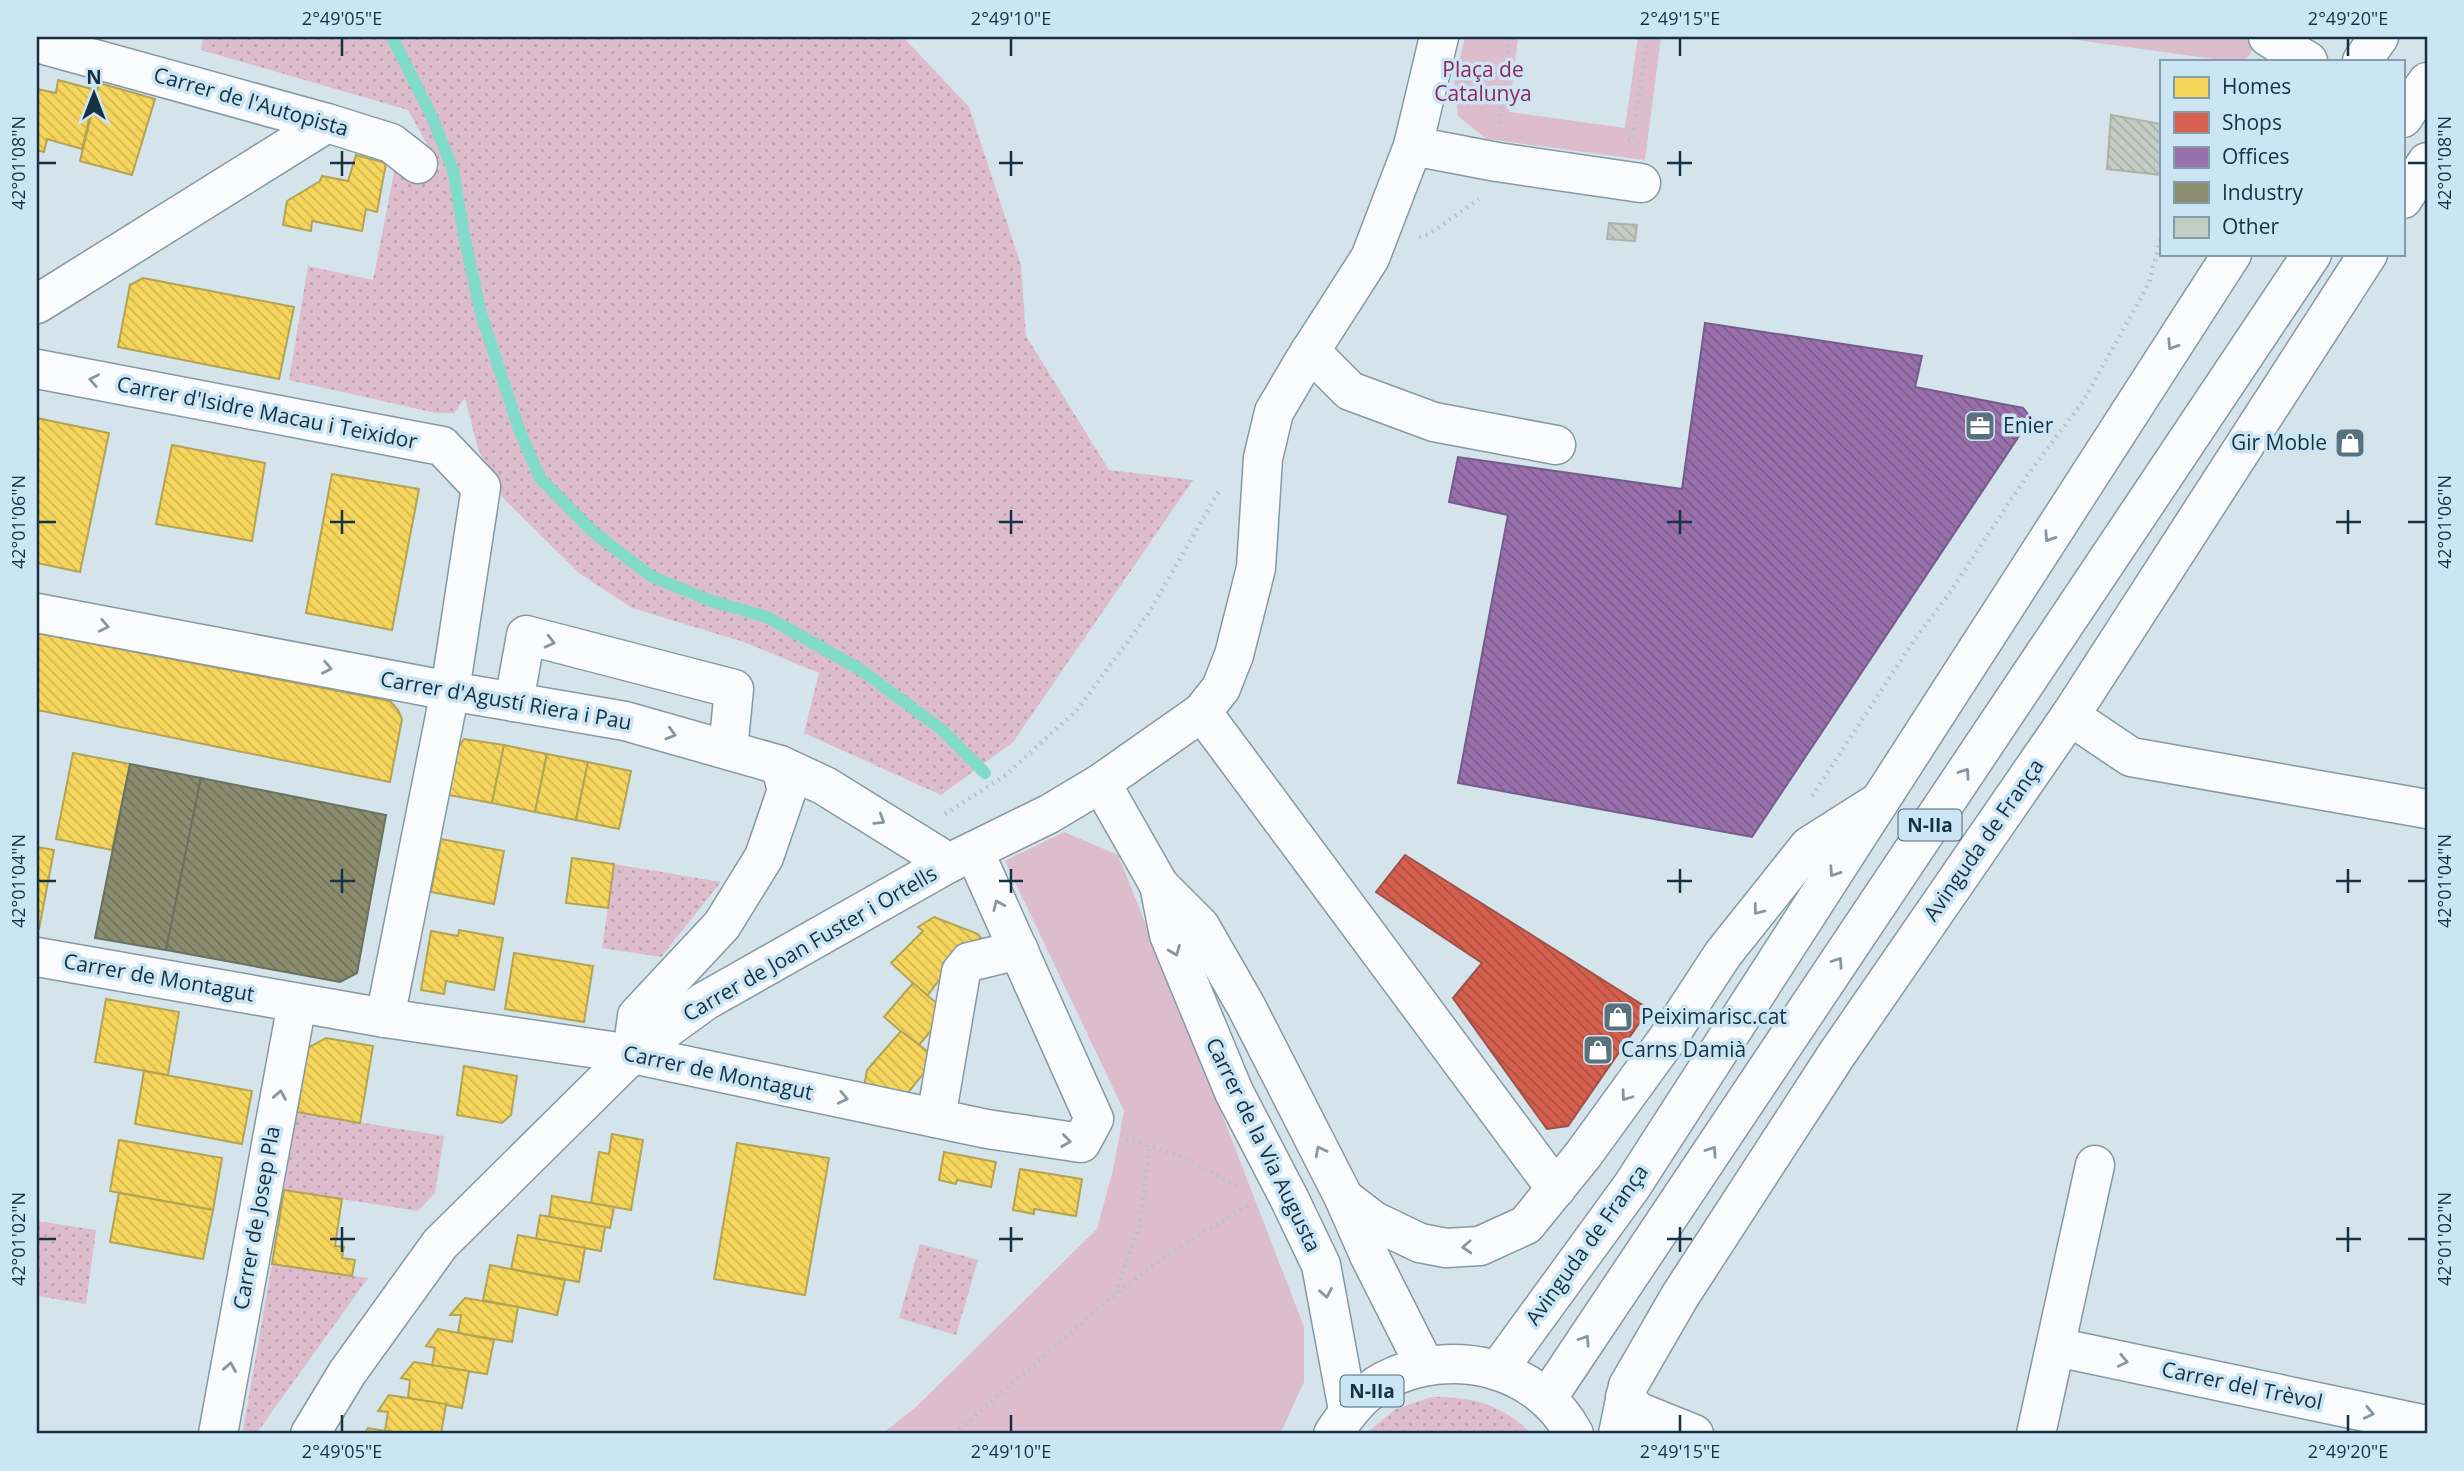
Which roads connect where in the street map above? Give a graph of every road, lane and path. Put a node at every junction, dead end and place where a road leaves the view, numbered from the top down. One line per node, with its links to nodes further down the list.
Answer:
1 (1439, 37): 16 (street, Carrer de Joan Fuster i Ortells)
2 (1510, 37): 14 (path)
3 (1648, 37): 15 (path)
4 (2268, 37): 8 (street)
5 (2325, 37): 9 (street)
6 (2379, 37): 10 (street)
7 (37, 43): 13 (street, Carrer de l'Autopista)
8 (2307, 60)
9 (2310, 60)
10 (2363, 60)
11 (2427, 82): 12 (street)
12 (2404, 116)
13 (327, 123): 18 (street, Carrer de l'Autopista); 26 (street)
14 (1512, 124)
15 (1619, 138)
16 (1413, 146): 19 (street); 27 (street, Carrer de Joan Fuster i Ortells)
17 (2427, 162): 20 (street)
18 (418, 164)
19 (1641, 183)
20 (2404, 198)
21 (2160, 241): 38 (path)
22 (2229, 256): 25 (street, Avinguda de França / N-IIa)
23 (2311, 256): 57 (street, N-IIa, one-way to 23)
24 (2367, 256): 34 (street, Avinguda de França)
25 (2207, 271): 39 (street, Avinguda de França / N-IIa, one-way to 39)
26 (37, 304)
27 (1310, 351): 29 (street); 33 (street, Carrer de Joan Fuster i Ortells)
28 (37, 369): 31 (street, Carrer d'Isidre Macau i Teixidor, one-way to 28)
29 (1556, 445)
30 (37, 613): 31 (street, Carrer d'Agustí Riera i Pau, one-way to 31)
31 (450, 691): 32 (street, Carrer d'Agustí Riera i Pau); 46 (street)
32 (513, 702): 35 (street, Carrer d'Agustí Riera i Pau, one-way to 35); 35 (street, one-way to 35)
33 (1202, 712): 37 (street, Carrer de Joan Fuster i Ortells); 50 (street)
34 (2070, 716): 40 (street); 58 (street, Avinguda de França)
35 (728, 750): 36 (street, Carrer d'Agustí Riera i Pau)
36 (780, 765): 41 (street, Carrer d'Agustí Riera i Pau, one-way to 41); 47 (street)
37 (1101, 783): 41 (street, Carrer de Joan Fuster i Ortells); 42 (street, Carrer de la Via Augusta)
38 (1810, 800)
39 (1880, 801): 50 (street, Avinguda de França, one-way to 50); 56 (street, Avinguda de França / N-IIa, one-way to 56)
40 (2427, 809)
41 (962, 857): 43 (street, Carrer de Montagut, one-way to 41); 47 (street, Carrer de Joan Fuster i Ortells)
42 (1159, 885): 51 (street, Carrer de la Via Augusta, one-way to 51); 52 (street, Carrer de la Via Augusta, one-way to 42)
43 (1018, 950): 48 (street); 48 (street, Carrer de Montagut, one-way to 43)
44 (37, 957): 45 (street, Carrer de Montagut)
45 (297, 1003): 46 (street, Carrer de Montagut); 61 (street, Carrer de Josep Pla, one-way to 45)
46 (385, 1018): 47 (street, Carrer de Montagut)
47 (632, 1054): 48 (street, Carrer de Montagut, one-way to 48); 62 (street, Carrer de Joan Fuster i Ortells)
48 (936, 1118)
49 (2095, 1165): 54 (street)
50 (1556, 1189): 52 (street, Avinguda de França, one-way to 52)
51 (1271, 1197): 53 (path); 53 (path); 59 (street, Carrer de la Via Augusta, one-way to 59)
52 (1344, 1198): 55 (street, Carrer de la Via Augusta)
53 (1114, 1296): 63 (path)
54 (2056, 1348): 60 (street, Carrer del Trèvol, one-way to 60); 67 (street)
55 (1425, 1366): 56 (street, N-IIa); 59 (street, N-IIa)
56 (1498, 1370): 57 (street, N-IIa)
57 (1548, 1397): 64 (street, N-IIa)
58 (1625, 1397): 65 (street, Avinguda de França); 66 (street)
59 (1340, 1422)
60 (2427, 1425)
61 (218, 1434)
62 (310, 1434)
63 (954, 1434)
64 (1574, 1434)
65 (1618, 1434)
66 (1694, 1434)
67 (2036, 1434)

